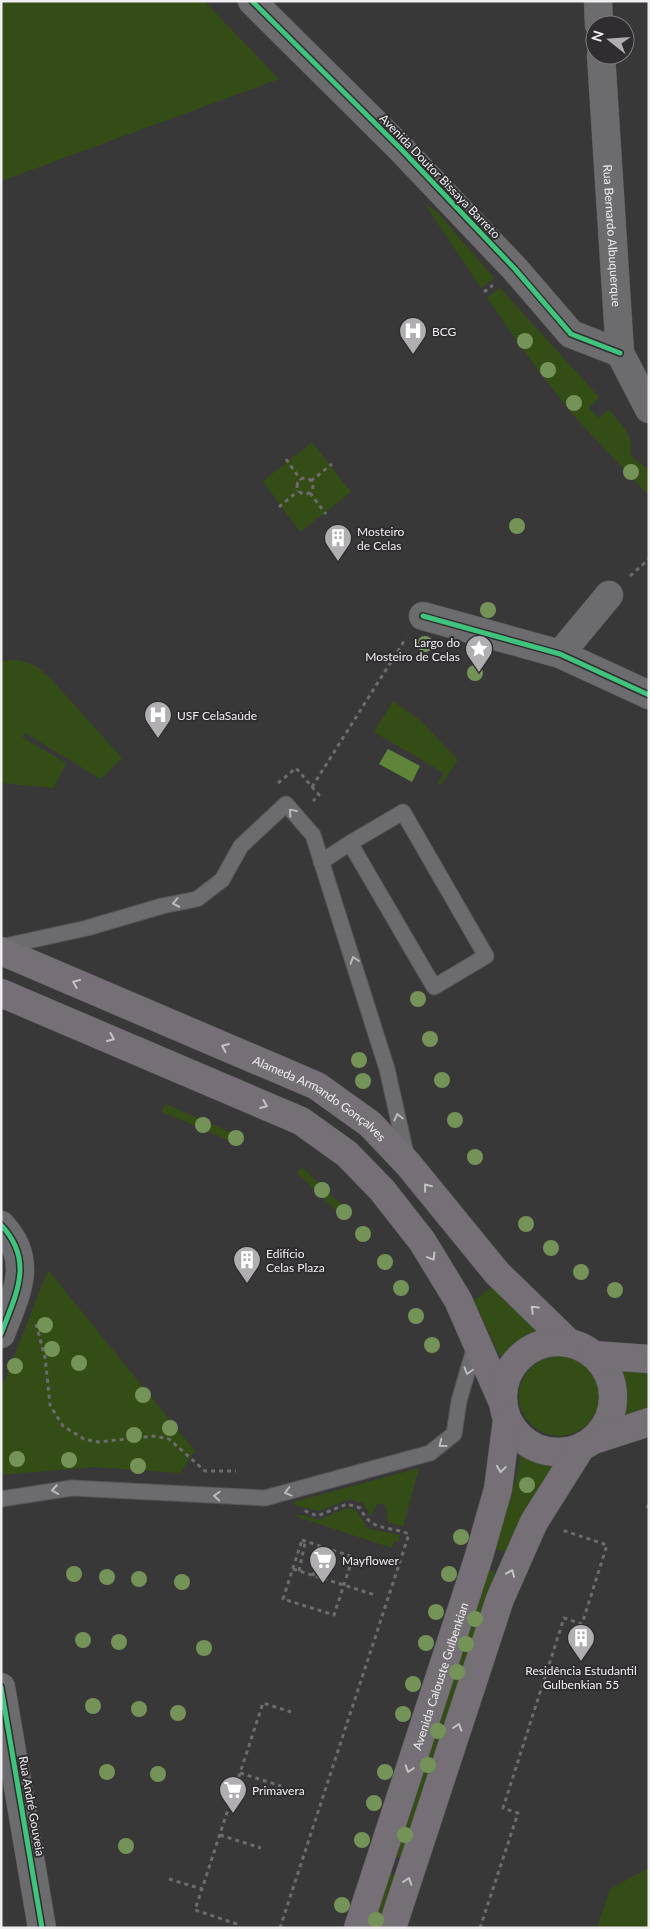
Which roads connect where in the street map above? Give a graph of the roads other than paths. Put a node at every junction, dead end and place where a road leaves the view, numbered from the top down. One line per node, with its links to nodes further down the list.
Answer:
1 (252, 1): 5 (street, Avenida Doutor Bissaya Barreto)
2 (598, 1): 3 (street)
3 (599, 15)
4 (602, 65): 5 (street, Rua Bernardo Albuquerque)
5 (620, 353): 6 (street, Rua Bernardo Albuquerque)
6 (649, 409)
7 (609, 595): 9 (street)
8 (423, 616): 9 (street)
9 (560, 654): 10 (street)
10 (649, 696)
11 (350, 844): 11 (lane); 12 (lane)
12 (321, 862): 13 (lane, one-way to 13); 16 (lane, one-way to 12)
13 (1, 947)
14 (1, 951): 16 (main road, Alameda Armando Gonçalves, one-way to 14)
15 (1, 993): 20 (main road, one-way to 20)
16 (408, 1164): 21 (main road, Alameda Armando Gonçalves, one-way to 16)
17 (1, 1225): 18 (street)
18 (10, 1295): 19 (street)
19 (1, 1334)
20 (476, 1340): 24 (main road); 27 (lane, one-way to 27)
21 (570, 1342): 22 (main road); 24 (main road, Avenida Calouste Gulbenkian)
22 (594, 1355): 23 (main road); 26 (main road)
23 (649, 1359)
24 (505, 1412): 26 (main road); 30 (main road, Avenida Calouste Gulbenkian, one-way to 30)
25 (649, 1422): 26 (main road)
26 (587, 1445): 31 (main road, one-way to 26)
27 (1, 1499)
28 (1, 1687): 29 (street, Rua André Gouveia)
29 (42, 1928)
30 (358, 1928)
31 (392, 1928)

